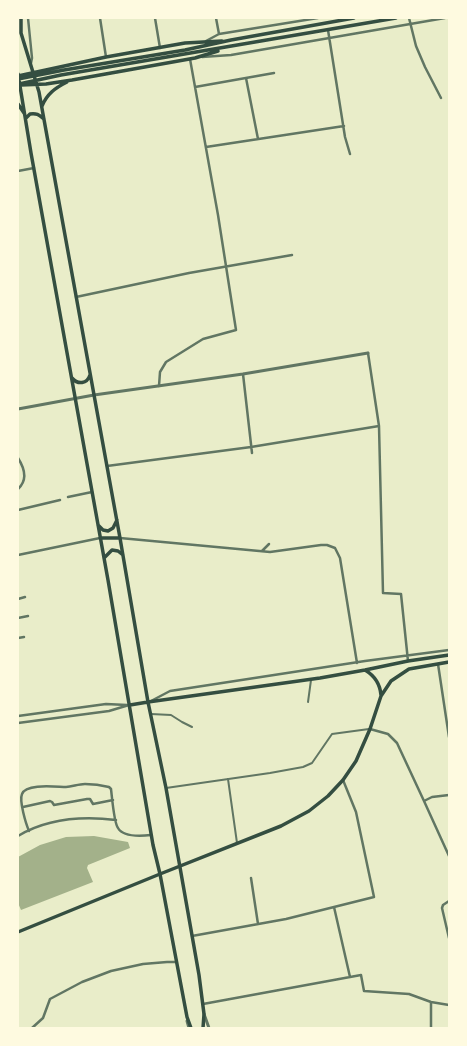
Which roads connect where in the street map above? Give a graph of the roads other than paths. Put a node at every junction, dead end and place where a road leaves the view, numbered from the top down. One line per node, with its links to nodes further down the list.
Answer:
1 (21, 18): 24 (main road)
2 (28, 18): 24 (street)
3 (100, 18): 21 (street)
4 (155, 18): 19 (street)
5 (216, 18): 14 (street)
6 (318, 18): 11 (street)
7 (354, 18): 16 (main road)
8 (396, 18): 13 (main road)
9 (409, 18): 12 (street)
10 (445, 18): 12 (street)
11 (306, 19): 14 (street)
12 (410, 24): 15 (street); 33 (street)
13 (328, 30): 15 (street); 18 (main road)
14 (219, 34): 17 (street)
15 (329, 38): 22 (street); 38 (street)
16 (231, 40): 17 (main road); 20 (main road)
17 (206, 41): 19 (main road)
18 (230, 47): 20 (main road); 22 (main road)
19 (160, 48): 21 (main road)
20 (185, 52): 27 (main road); 31 (main road)
21 (106, 57): 25 (main road)
22 (195, 58): 23 (main road)
23 (190, 59): 29 (main road); 32 (street)
24 (31, 65): 25 (main road)
25 (34, 73): 27 (main road); 30 (main road)
26 (274, 73): 28 (street)
27 (18, 76): 31 (main road)
28 (246, 78): 32 (street); 39 (street)
29 (72, 80): 30 (main road); 35 (main road)
30 (37, 84): 31 (main road); 35 (main road)
31 (19, 85): 36 (main road)
32 (195, 87): 40 (street)
33 (441, 98)
34 (18, 104): 36 (main road)
35 (42, 108): 37 (main road)
36 (26, 117): 37 (main road); 42 (main road)
37 (44, 120): 46 (main road)
38 (344, 126): 39 (street); 41 (street)
39 (258, 139): 40 (street)
40 (206, 147): 45 (street)
41 (350, 154)
42 (34, 168): 43 (street); 50 (main road)
43 (18, 171)
44 (292, 255): 45 (street)
45 (225, 266): 46 (street); 51 (street)
46 (76, 297): 48 (main road)
47 (368, 353): 49 (street); 55 (street)
48 (90, 374): 50 (main road); 52 (main road)
49 (243, 374): 51 (street); 56 (street)
50 (71, 377): 53 (main road)
51 (159, 386): 52 (street)
52 (94, 395): 53 (street); 59 (main road)
53 (75, 399): 54 (street); 61 (main road)
54 (18, 409)
55 (379, 426): 56 (street); 82 (street)
56 (251, 447): 57 (street); 59 (street)
57 (252, 453)
58 (18, 458): 60 (street)
59 (107, 466): 65 (main road)
60 (18, 489)
61 (92, 492): 62 (street); 66 (main road)
62 (68, 497)
63 (60, 500): 64 (street)
64 (18, 510)
65 (117, 520): 66 (main road); 68 (main road)
66 (98, 525): 67 (main road)
67 (100, 538): 68 (main road); 71 (street); 73 (main road)
68 (120, 538): 70 (street); 72 (main road)
69 (268, 544): 70 (street)
70 (262, 551): 85 (street)
71 (18, 554)
72 (123, 555): 73 (main road); 90 (main road)
73 (104, 558): 92 (main road)
74 (25, 597): 75 (street)
75 (18, 599)
76 (28, 616): 77 (street)
77 (18, 618)
78 (24, 637): 79 (street)
79 (18, 638)
80 (449, 650): 82 (street)
81 (449, 655): 83 (main road)
82 (408, 656): 83 (street); 85 (street)
83 (408, 661): 87 (main road)
84 (449, 662): 86 (main road)
85 (357, 663): 90 (street)
86 (438, 664): 89 (main road); 98 (street)
87 (365, 670): 88 (main road); 89 (main road)
88 (312, 679): 90 (main road); 91 (street)
89 (381, 696): 97 (main road)
90 (148, 702): 92 (main road); 93 (main road)
91 (308, 702)
92 (130, 705): 94 (street); 95 (street); 110 (main road)
93 (150, 714): 96 (street); 103 (main road)
94 (18, 716)
95 (18, 723)
96 (192, 727)
97 (370, 729): 100 (street); 102 (main road); 106 (street)
98 (449, 737)
99 (270, 770): 100 (street)
100 (270, 773): 101 (street)
101 (228, 779): 103 (street); 112 (street)
102 (343, 780): 112 (main road); 118 (street)
103 (166, 788): 114 (main road)
104 (449, 795): 106 (street)
105 (113, 800): 107 (street); 107 (street); 108 (street)
106 (424, 801): 113 (street)
107 (23, 807): 109 (street)
108 (116, 820): 109 (street); 110 (street)
109 (29, 831): 111 (street)
110 (151, 835): 115 (main road)
111 (18, 836)
112 (237, 844): 114 (main road)
113 (449, 856)
114 (180, 867): 115 (main road); 121 (main road)
115 (160, 874): 120 (main road); 123 (main road)
116 (251, 878): 119 (street)
117 (449, 901): 122 (street)
118 (334, 907): 119 (street); 124 (street)
119 (258, 924): 121 (street)
120 (18, 932)
121 (192, 936): 126 (main road)
122 (449, 938)
123 (176, 962): 129 (street); 130 (main road)
124 (350, 977): 125 (street); 126 (street)
125 (431, 1002): 127 (street); 133 (street)
126 (202, 1004): 128 (main road)
127 (449, 1004)
128 (204, 1014): 131 (main road); 132 (street)
129 (32, 1028)
130 (190, 1028)
131 (202, 1028)
132 (209, 1028)
133 (431, 1028)

